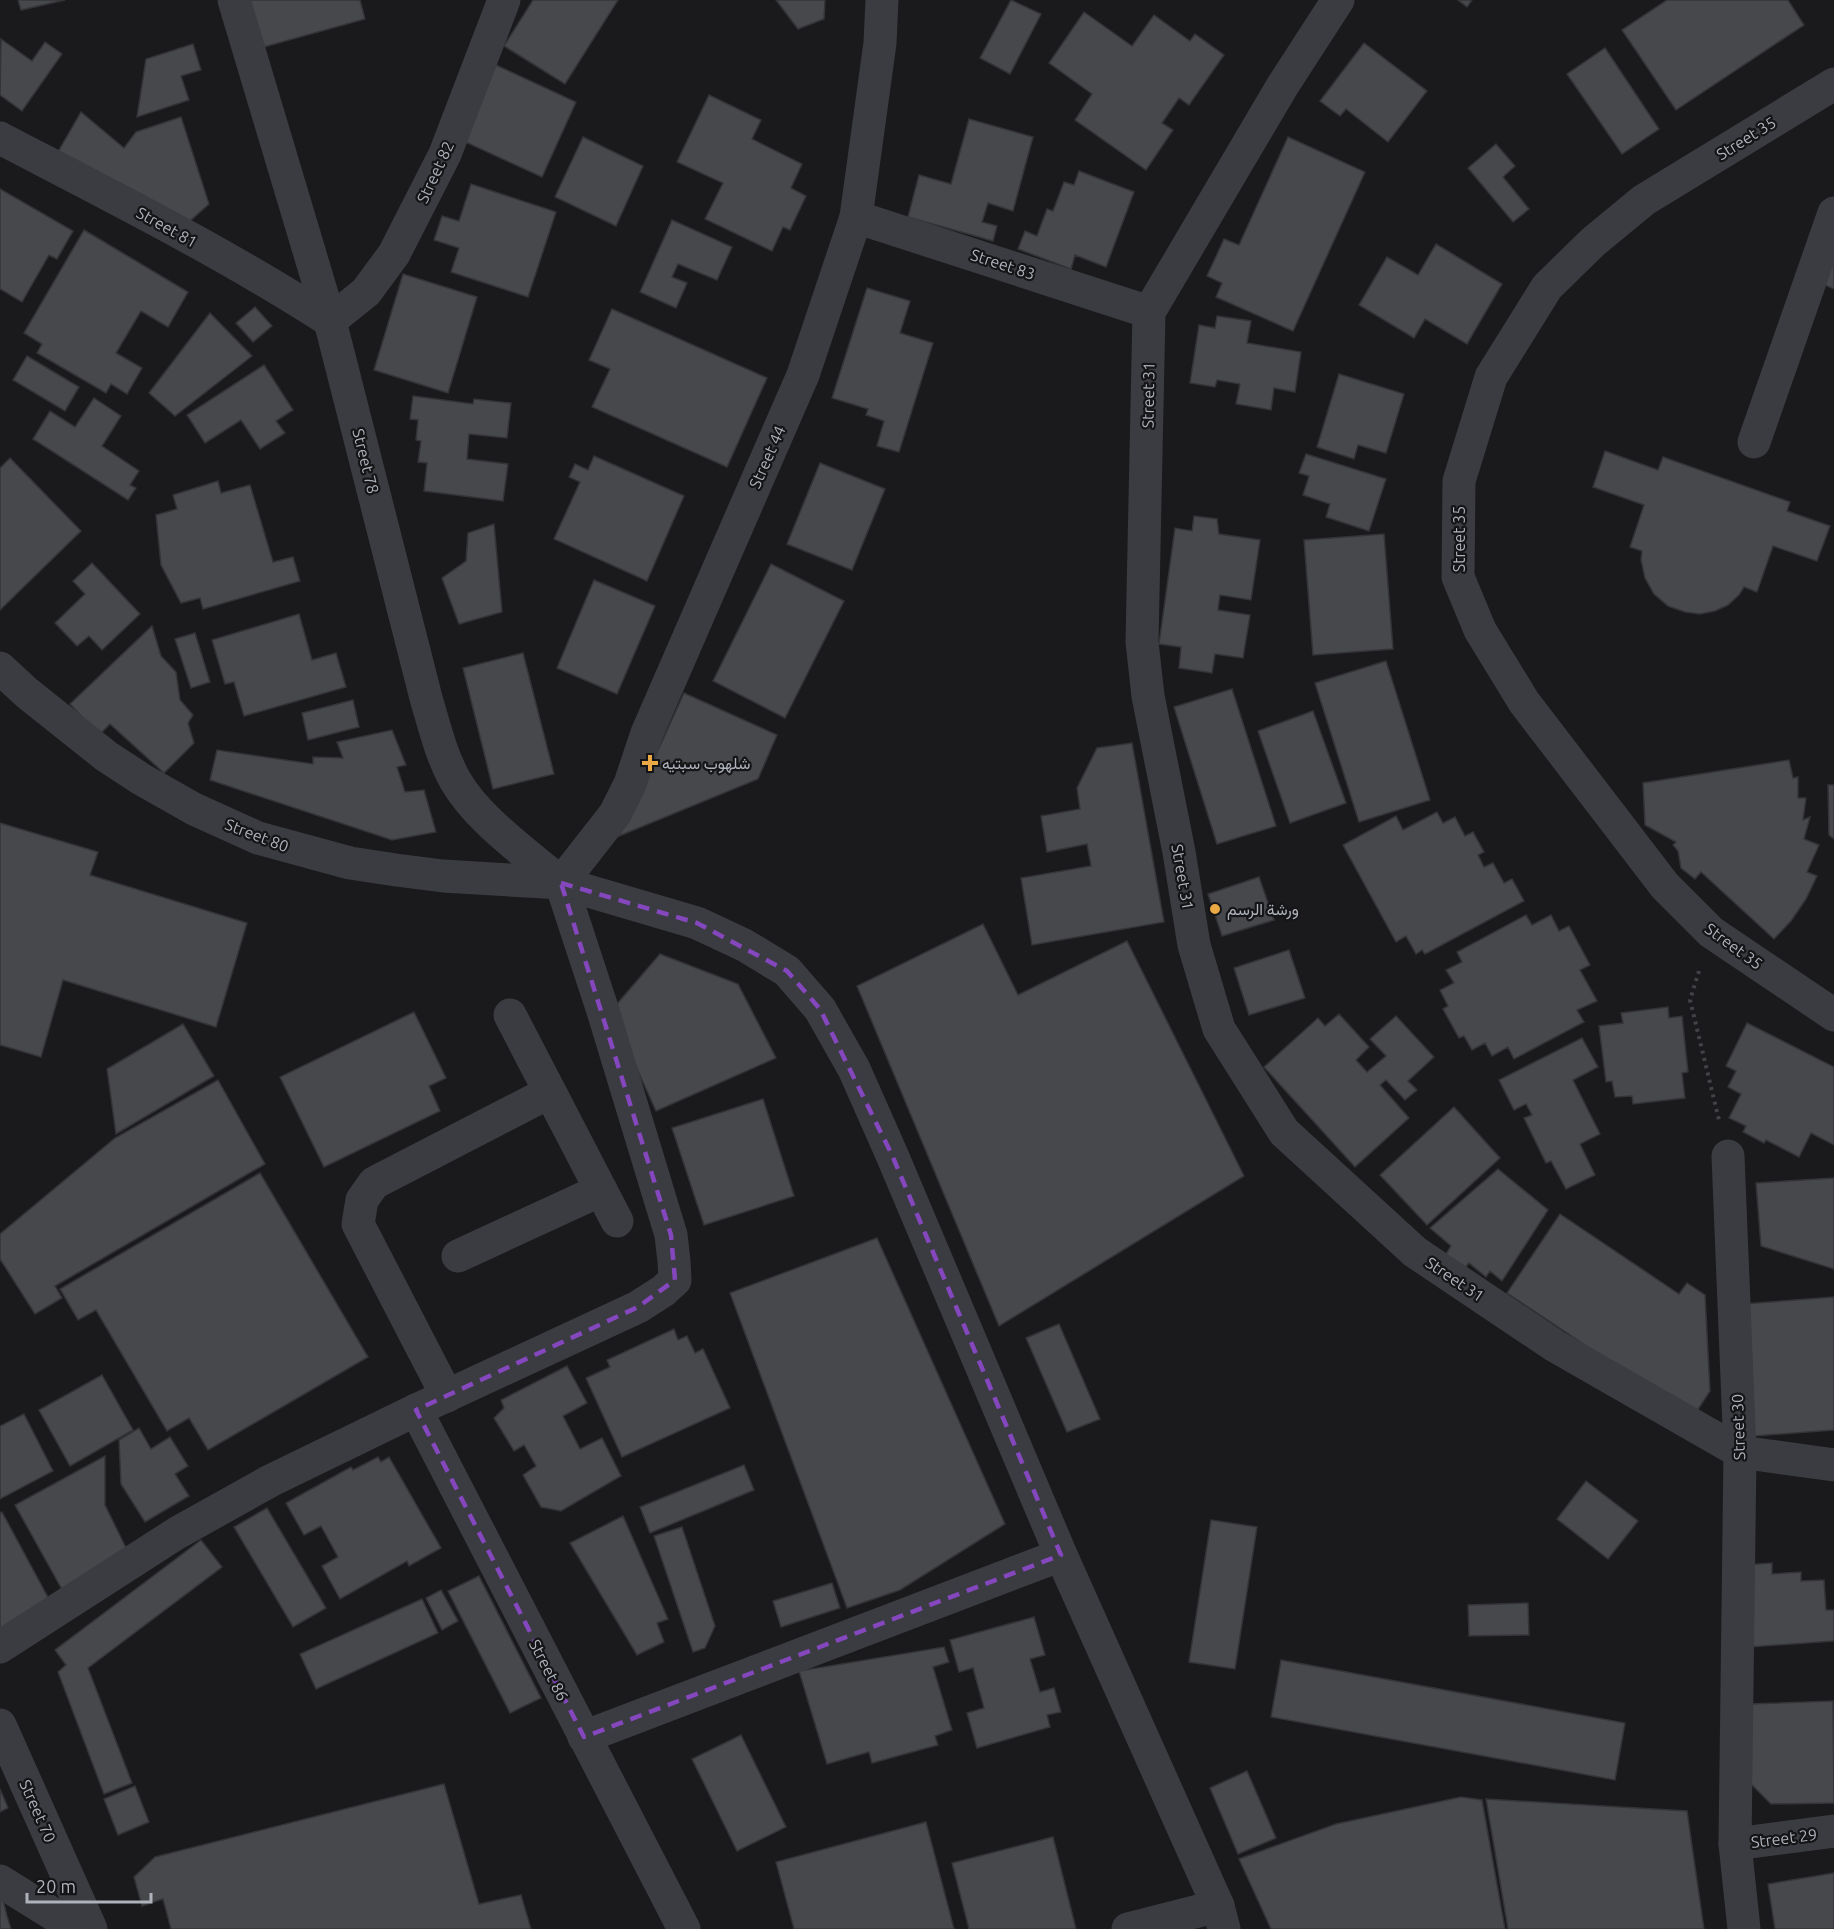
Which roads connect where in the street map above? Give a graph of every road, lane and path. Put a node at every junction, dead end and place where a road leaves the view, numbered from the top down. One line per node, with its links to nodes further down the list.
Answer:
1 (234, 0): 10 (street, Street 78)
2 (504, 0): 10 (street, Street 82)
3 (882, 0): 8 (street, Street 44)
4 (1338, 0): 9 (street, Street 31)
5 (1834, 84): 14 (street, Street 35)
6 (0, 138): 10 (street, Street 81)
7 (1834, 213): 11 (street)
8 (856, 217): 9 (street, Street 83); 13 (street, Street 44)
9 (1149, 312): 24 (street, Street 31)
10 (330, 321): 13 (street, Street 78)
11 (1754, 442)
12 (0, 668): 13 (street, Street 80)
13 (561, 882): 22 (street); 26 (street)
14 (1711, 932): 16 (street, Street 35); 18 (path)
15 (510, 1015): 17 (street)
16 (1834, 1015)
17 (550, 1092): 19 (street); 22 (street)
18 (1728, 1156): 24 (street, Street 30)
19 (601, 1190): 20 (street); 21 (street)
20 (617, 1221)
21 (458, 1256)
22 (447, 1396): 23 (street)
23 (416, 1410): 27 (street); 29 (street, Street 86)
24 (1740, 1452): 25 (street, Street 31); 31 (street, Street 30)
25 (1834, 1465)
26 (1061, 1555): 29 (street); 33 (street)
27 (0, 1647)
28 (0, 1725): 35 (street, Street 70)
29 (584, 1737): 36 (street, Street 86)
30 (1834, 1832): 31 (street, Street 29)
31 (1735, 1844): 38 (street, Street 30)
32 (0, 1881): 34 (street)
33 (1221, 1917): 37 (street)
34 (78, 1929)
35 (91, 1929)
36 (684, 1929)
37 (1128, 1929)
38 (1744, 1929)

